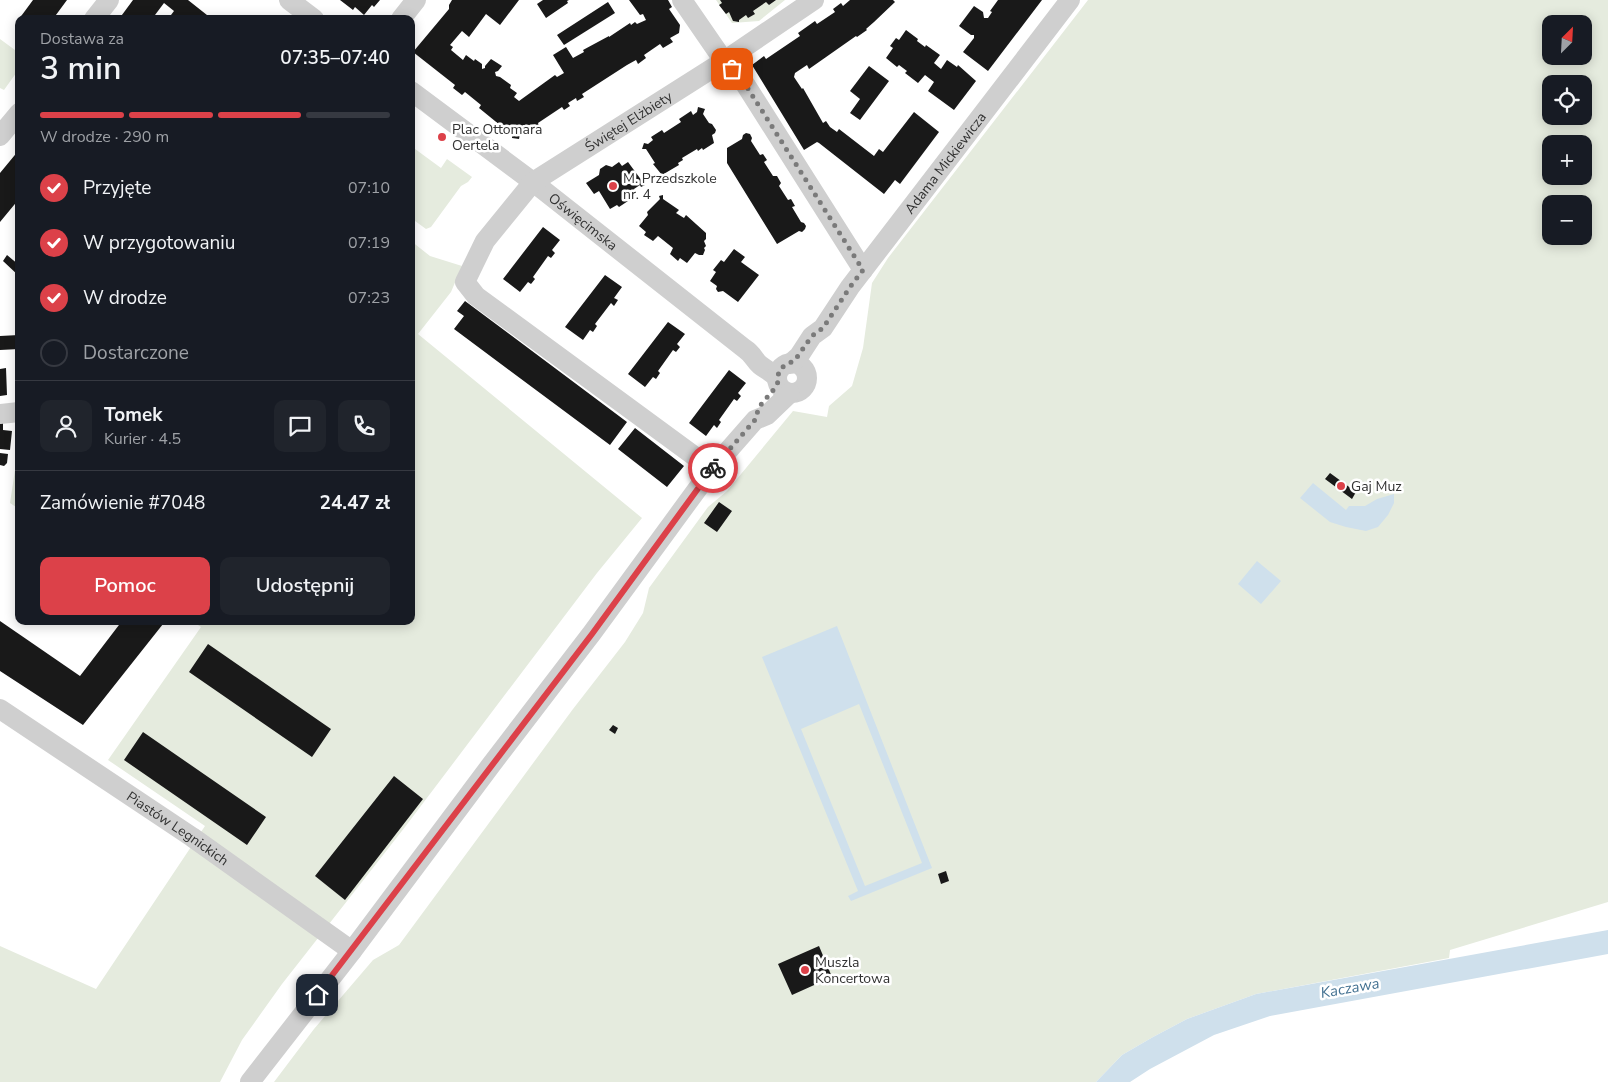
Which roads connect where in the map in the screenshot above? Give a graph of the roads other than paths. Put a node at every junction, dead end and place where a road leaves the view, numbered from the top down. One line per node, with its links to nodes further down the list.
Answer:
1 (108, 0): 7 (street)
2 (289, 0): 8 (street)
3 (416, 0): 9 (street)
4 (682, 0): 10 (street)
5 (814, 0): 10 (street, Świętej Elżbiety)
6 (1070, 0): 15 (street, Adama Mickiewicza)
7 (97, 15)
8 (309, 15)
9 (404, 15)
10 (724, 61): 14 (street, Świętej Elżbiety); 15 (street)
11 (415, 94): 14 (street, Oświęcimska)
12 (15, 118): 13 (street)
13 (0, 136)
14 (532, 182): 16 (street, Oświęcimska); 19 (street, Świętej Elżbiety)
15 (863, 270): 16 (street, Adama Mickiewicza)
16 (788, 376): 19 (street, Adama Mickiewicza)
17 (15, 412): 18 (street)
18 (0, 414)
19 (712, 469): 21 (street, Adama Mickiewicza)
20 (0, 709): 21 (street, Piastów Legnickich)
21 (352, 951): 22 (street, Adama Mickiewicza)
22 (250, 1082)

